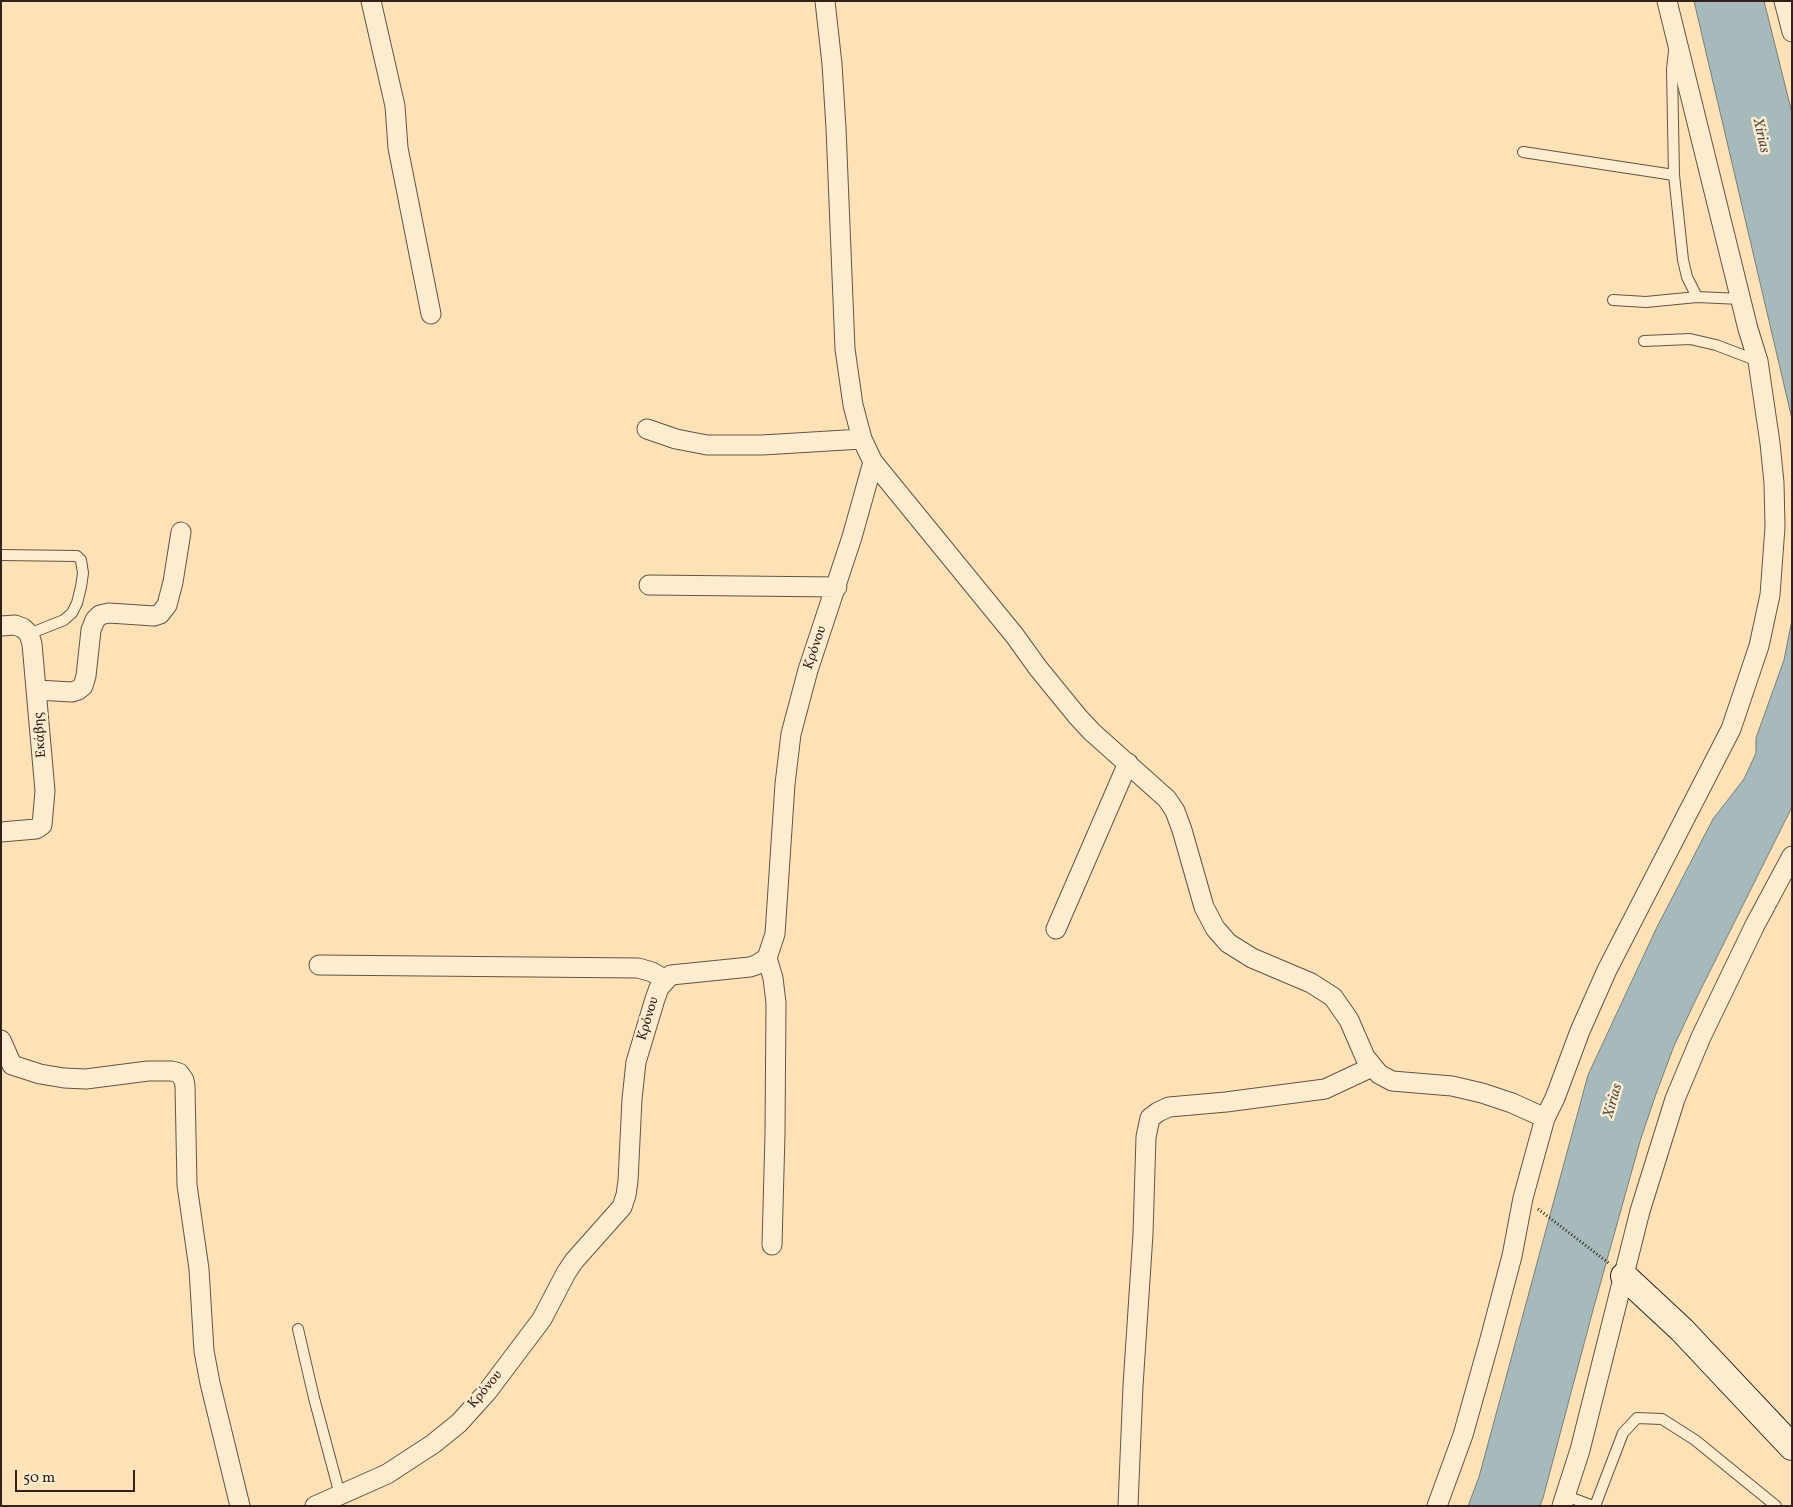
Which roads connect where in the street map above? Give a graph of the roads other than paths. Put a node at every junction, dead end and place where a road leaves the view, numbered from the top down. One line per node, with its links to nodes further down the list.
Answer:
1 (371, 1): 12 (street)
2 (825, 1): 16 (street)
3 (1667, 1): 6 (street)
4 (1784, 1): 5 (street)
5 (1792, 32)
6 (1676, 37): 8 (lane); 10 (street)
7 (1524, 152): 8 (lane)
8 (1674, 174): 9 (lane)
9 (1697, 297): 10 (lane); 11 (lane)
10 (1741, 298): 14 (street)
11 (1613, 300)
12 (431, 314)
13 (1644, 341): 14 (lane)
14 (1758, 361): 34 (street)
15 (647, 429): 16 (street)
16 (862, 439): 17 (street)
17 (873, 462): 21 (street, Κρόνου); 25 (street)
18 (181, 532): 24 (street)
19 (1, 555): 23 (lane)
20 (649, 585): 21 (street)
21 (836, 588): 29 (street, Κρόνου)
22 (1, 626): 23 (street)
23 (29, 634): 24 (street, Εκάβης)
24 (37, 690): 26 (street, Εκάβης)
25 (1128, 763): 28 (street); 33 (street)
26 (1, 832)
27 (1792, 856): 36 (street)
28 (1056, 929)
29 (767, 958): 31 (street, Κρόνου); 35 (street)
30 (319, 964): 31 (street)
31 (666, 980): 39 (street, Κρόνου)
32 (1, 1040): 41 (street)
33 (1372, 1067): 34 (street); 43 (street)
34 (1545, 1118): 44 (street)
35 (772, 1245)
36 (1624, 1276): 38 (street); 40 (street)
37 (298, 1329): 39 (lane)
38 (1792, 1447)
39 (340, 1495): 42 (street, Κρόνου)
40 (1564, 1501): 45 (lane)
41 (240, 1506)
42 (315, 1506)
43 (1128, 1506)
44 (1437, 1506)
45 (1594, 1506): 46 (lane)
46 (1776, 1506)

